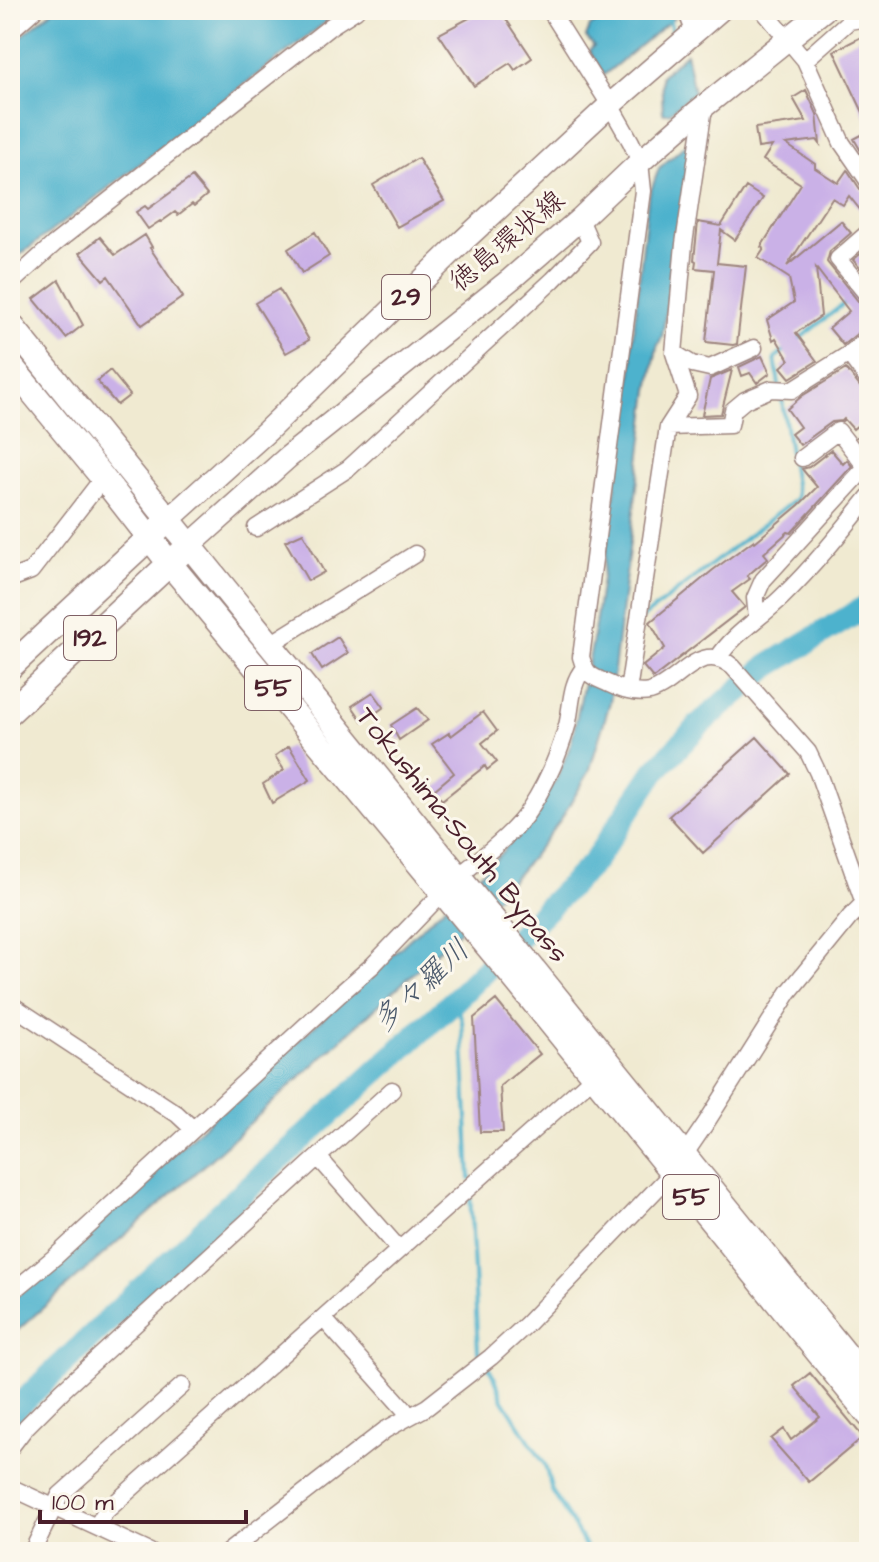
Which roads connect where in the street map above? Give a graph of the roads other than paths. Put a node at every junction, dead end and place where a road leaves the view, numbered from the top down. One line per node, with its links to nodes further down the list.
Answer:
1 (34, 10): 10 (street)
2 (356, 10): 19 (street)
3 (550, 10): 13 (street)
4 (720, 10): 9 (main road, 徳島環状線 / 29)
5 (763, 10): 11 (street)
6 (824, 10): 11 (main road, 徳島環状線 / 29)
7 (845, 15): 8 (street); 12 (street)
8 (869, 15)
9 (689, 27): 13 (main road, 徳島環状線 / 29)
10 (10, 31)
11 (788, 39): 12 (street); 14 (main road, 徳島環状線 / 29)
12 (805, 60): 16 (street)
13 (610, 105): 15 (street); 32 (main road, 徳島環状線 / 29)
14 (700, 110): 15 (main road, 徳島環状線 / 29); 24 (street)
15 (640, 162): 17 (main road, 徳島環状線 / 29); 43 (street)
16 (869, 182)
17 (580, 219): 33 (street); 35 (main road, 徳島環状線 / 29)
18 (869, 232): 20 (street)
19 (10, 284)
20 (869, 297)
21 (10, 324): 32 (highway, Tokushima-South Bypass / 55)
22 (869, 338): 25 (street)
23 (754, 348): 24 (street)
24 (674, 353): 28 (street)
25 (849, 354): 27 (street); 28 (street)
26 (10, 365): 30 (highway, Tokushima-South Bypass / 55)
27 (869, 381)
28 (668, 427): 44 (street)
29 (802, 458): 39 (street)
30 (103, 478): 34 (highway, Tokushima-South Bypass / 55); 38 (street)
31 (869, 497): 39 (street)
32 (168, 520): 34 (highway, 192); 35 (highway, Tokushima-South Bypass / 55)
33 (256, 528)
34 (150, 538): 37 (highway, Tokushima-South Bypass / 55); 42 (highway, 192)
35 (189, 546): 37 (highway, 192); 40 (highway, Tokushima-South Bypass / 55)
36 (415, 554): 40 (street)
37 (170, 564): 45 (highway, 192); 46 (highway, Tokushima-South Bypass / 55)
38 (10, 579)
39 (757, 619): 41 (street)
40 (269, 645): 46 (highway, Tokushima-South Bypass / 55)
41 (725, 663): 44 (street); 47 (street)
42 (10, 667)
43 (587, 671): 44 (street); 46 (street)
44 (623, 690)
45 (10, 712)
46 (453, 887): 49 (highway, Tokushima-South Bypass / 55); 53 (street)
47 (866, 900): 48 (street); 55 (street)
48 (869, 925)
49 (522, 971): 51 (highway, Tokushima-South Bypass / 55); 55 (highway, Tokushima-South Bypass / 55)
50 (10, 1004): 53 (street)
51 (593, 1077): 55 (highway, Tokushima-South Bypass / 55); 56 (street)
52 (392, 1090): 54 (street)
53 (193, 1129): 57 (street)
54 (318, 1157): 56 (street); 63 (street)
55 (678, 1164): 59 (highway, Tokushima-South Bypass / 55); 61 (highway, Tokushima-South Bypass / 55); 62 (street)
56 (399, 1249): 58 (street)
57 (10, 1294)
58 (323, 1318): 62 (street); 66 (street)
59 (869, 1383)
60 (182, 1386): 65 (street)
61 (869, 1415)
62 (408, 1417): 70 (street)
63 (10, 1448)
64 (10, 1487): 65 (street)
65 (54, 1508): 66 (street); 68 (street)
66 (97, 1526): 67 (street)
67 (123, 1546): 69 (street)
68 (32, 1552)
69 (150, 1552)
70 (228, 1552)

